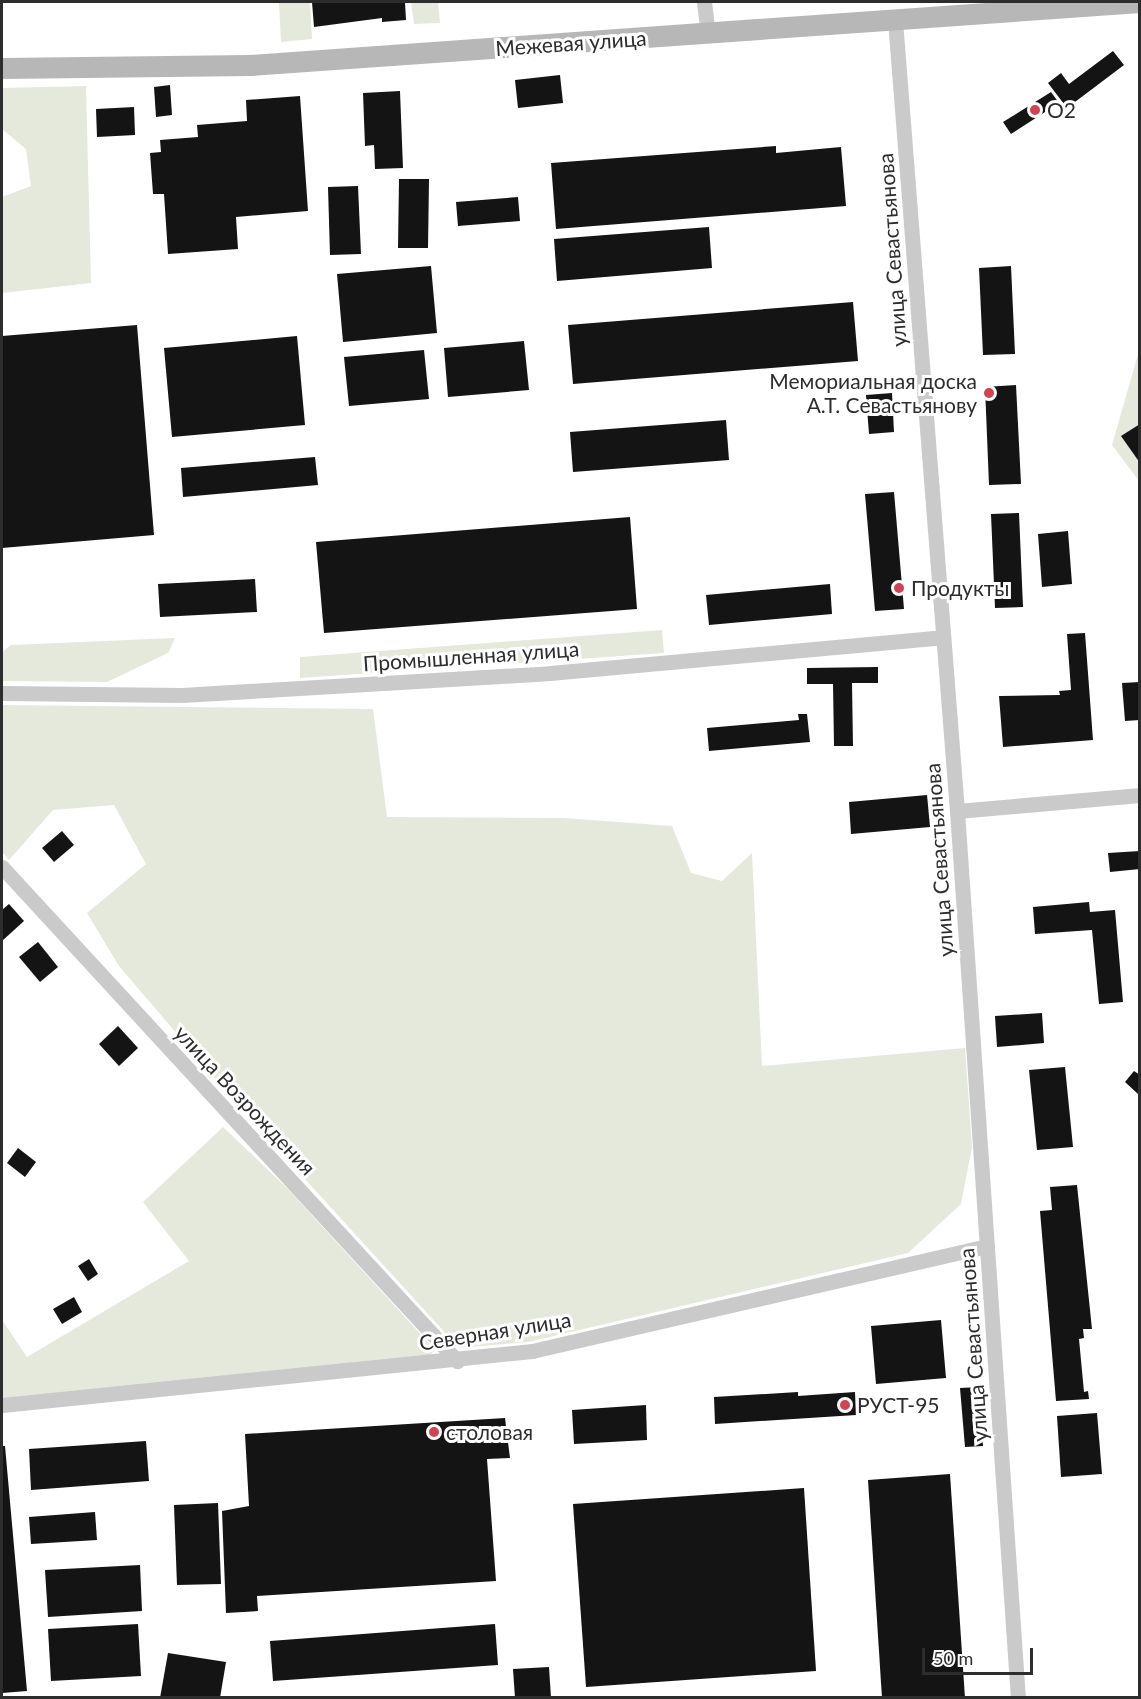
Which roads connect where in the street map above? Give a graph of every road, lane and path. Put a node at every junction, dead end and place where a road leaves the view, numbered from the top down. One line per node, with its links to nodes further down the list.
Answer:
1 (704, 2): 5 (street)
2 (1140, 2): 3 (street, Межевая улица)
3 (944, 8): 4 (street, Межевая улица)
4 (895, 20): 5 (street, Межевая улица); 7 (street, улица Севастьянова)
5 (708, 34): 6 (street, Межевая улица)
6 (2, 68)
7 (942, 637): 8 (street, Промышленная улица); 10 (street, улица Севастьянова)
8 (2, 693)
9 (1140, 795): 10 (street)
10 (957, 811): 12 (street, улица Севастьянова)
11 (2, 867): 13 (street, улица Возрождения)
12 (987, 1246): 13 (street, Северная улица); 15 (street, улица Севастьянова)
13 (457, 1361): 14 (street, Северная улица)
14 (2, 1405)
15 (1018, 1698)

